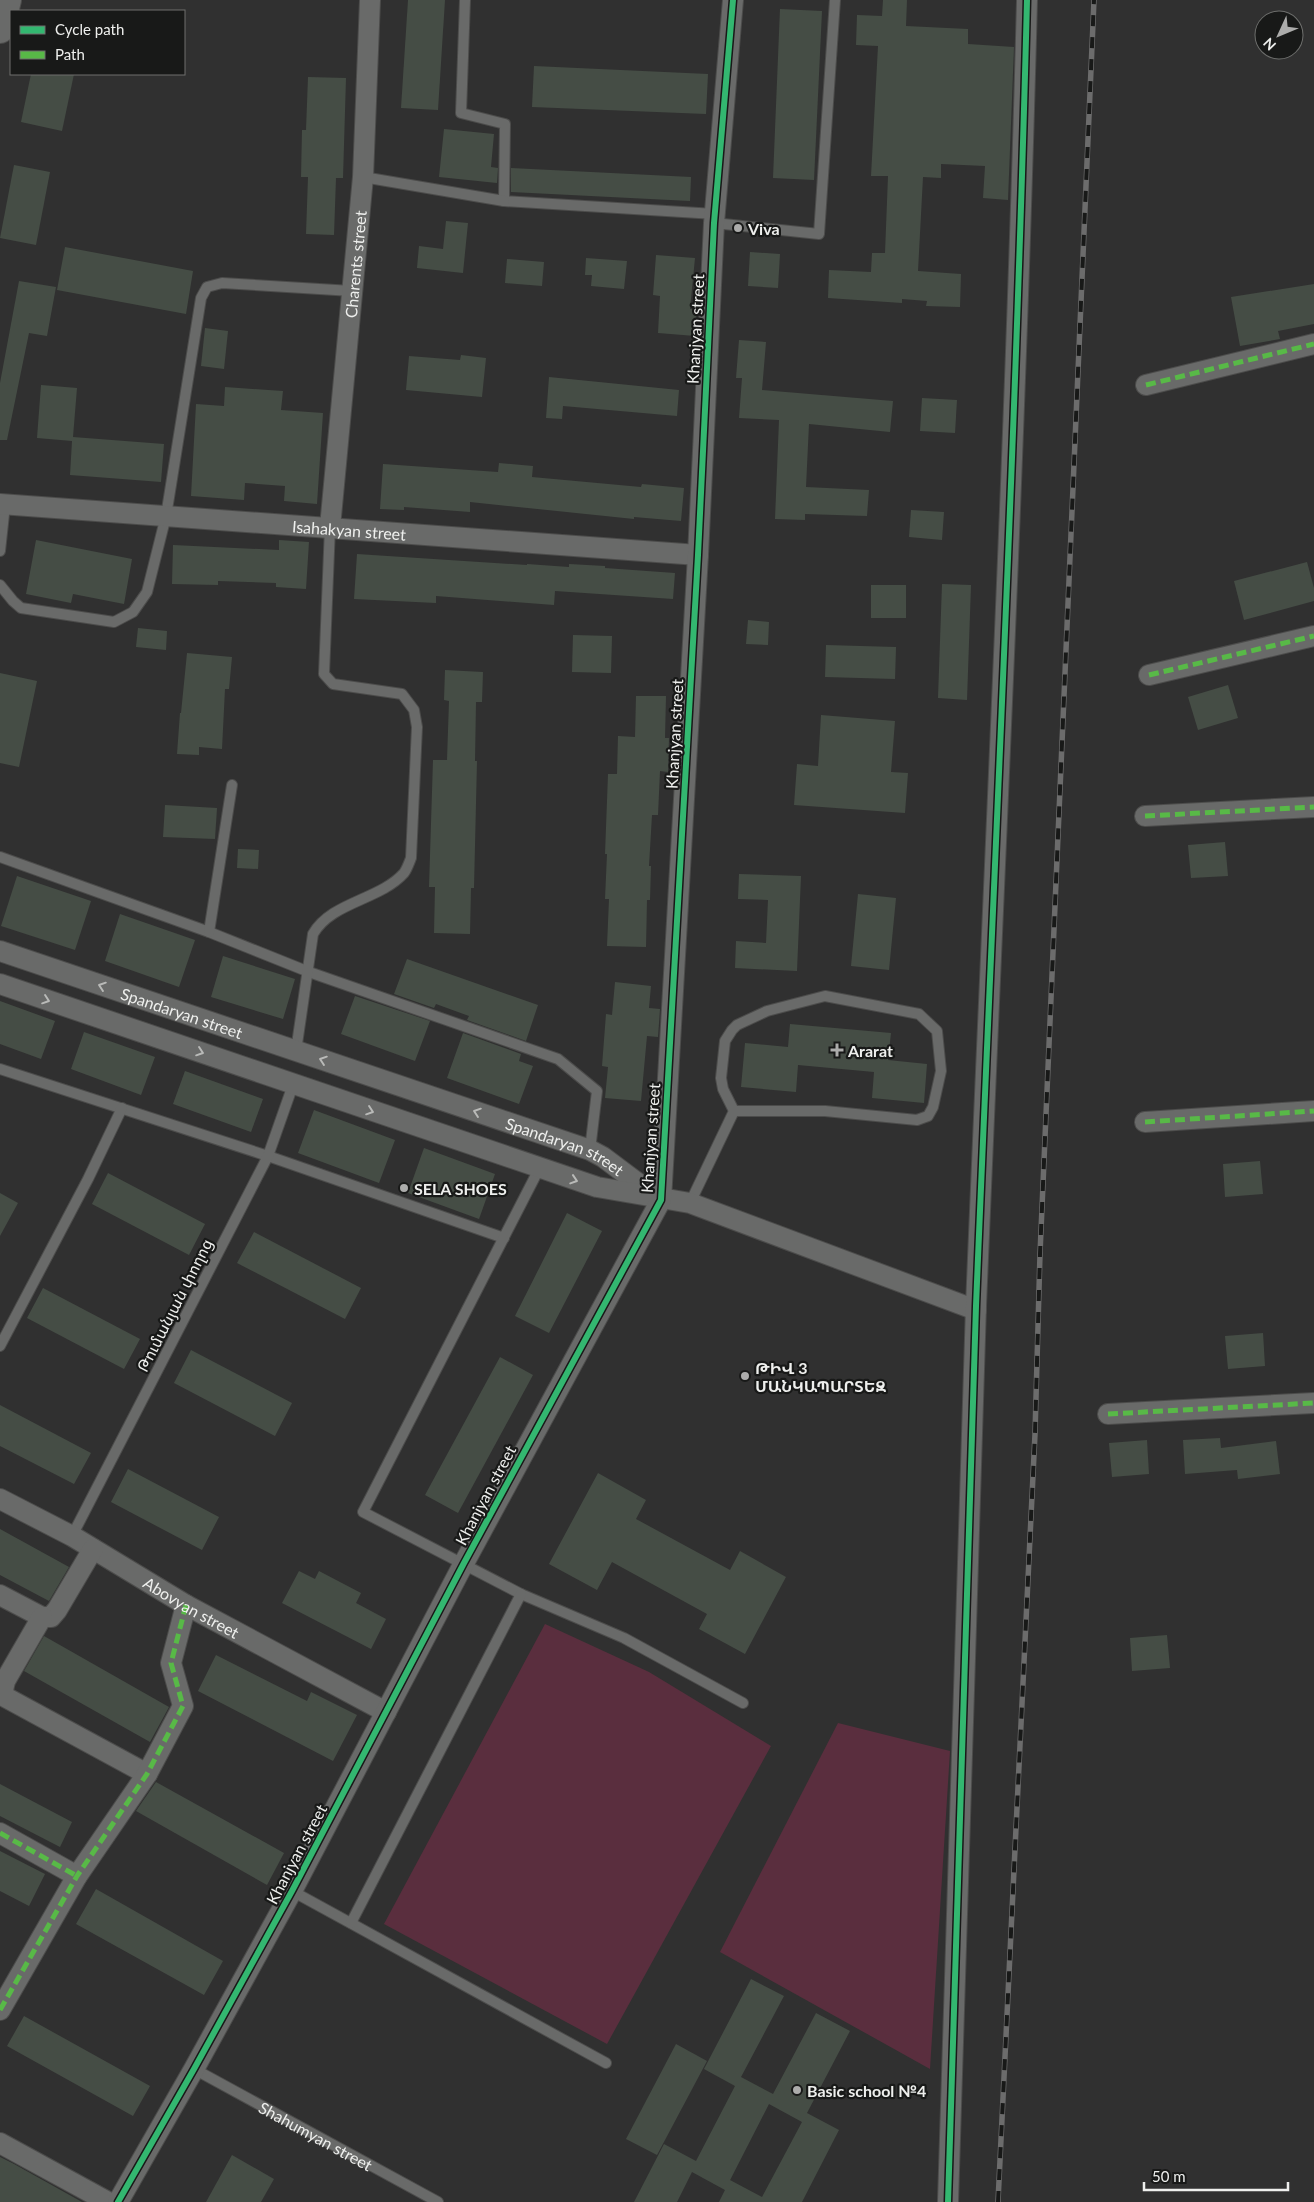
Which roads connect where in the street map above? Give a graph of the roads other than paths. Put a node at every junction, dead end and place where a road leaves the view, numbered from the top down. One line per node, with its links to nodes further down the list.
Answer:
1 (7, 0): 7 (main road)
2 (370, 0): 8 (street, Charents street)
3 (465, 0): 9 (lane)
4 (733, 0): 10 (street, Khanjyan street)
5 (835, 0): 10 (lane)
6 (1027, 0): 43 (street)
7 (0, 29)
8 (363, 177): 9 (lane); 11 (street, Charents street)
9 (504, 201): 10 (lane)
10 (714, 218): 18 (street, Khanjyan street)
11 (352, 291): 15 (lane); 16 (street, Charents street)
12 (1314, 344): 13 (street)
13 (1146, 385)
14 (3, 505): 15 (street, Isahakyan street); 17 (lane)
15 (166, 516): 16 (street, Isahakyan street); 19 (lane)
16 (330, 527): 18 (street, Isahakyan street); 28 (lane)
17 (0, 551)
18 (698, 555): 40 (street, Khanjyan street)
19 (0, 585)
20 (1314, 636): 21 (street)
21 (1149, 675)
22 (232, 786): 26 (lane)
23 (1314, 807): 24 (street)
24 (1145, 816)
25 (0, 857): 26 (lane)
26 (209, 932): 28 (lane)
27 (0, 951): 30 (street, Spandaryan street, one-way to 27)
28 (309, 972): 30 (lane); 37 (lane)
29 (0, 984): 32 (street, Spandaryan street, one-way to 32)
30 (296, 1051): 37 (street, Spandaryan street, one-way to 30)
31 (0, 1069): 33 (lane)
32 (293, 1084): 38 (lane, Թումանյան փողոց); 39 (street, Spandaryan street, one-way to 39)
33 (122, 1108): 38 (lane); 44 (lane)
34 (734, 1110): 34 (lane); 41 (lane)
35 (1314, 1111): 36 (street)
36 (1145, 1122)
37 (590, 1150): 40 (street, Spandaryan street)
38 (268, 1156): 42 (lane); 48 (lane, Թումանյան փողոց)
39 (539, 1168): 40 (street, Spandaryan street, one-way to 40); 42 (lane)
40 (661, 1200): 41 (street); 50 (street, Khanjyan street)
41 (690, 1203): 43 (street)
42 (504, 1238): 50 (lane)
43 (976, 1310): 69 (street)
44 (0, 1346)
45 (1314, 1403): 46 (street)
46 (1108, 1414)
47 (0, 1499): 48 (street, Abovyan street)
48 (72, 1536): 49 (street, Abovyan street)
49 (93, 1549): 53 (street, Abovyan street); 54 (street)
50 (464, 1563): 51 (lane); 56 (street, Khanjyan street)
51 (521, 1594): 55 (lane); 61 (lane)
52 (0, 1595): 54 (street)
53 (186, 1605): 56 (street, Abovyan street); 57 (street)
54 (42, 1617): 57 (street)
55 (743, 1703)
56 (386, 1712): 60 (street, Khanjyan street)
57 (147, 1774): 59 (street)
58 (0, 1833): 59 (street)
59 (77, 1876): 62 (street)
60 (292, 1891): 61 (lane); 64 (street, Khanjyan street)
61 (351, 1923): 63 (lane)
62 (0, 2010)
63 (606, 2063)
64 (194, 2070): 67 (street, Khanjyan street); 68 (lane, Shahumyan street)
65 (0, 2144): 66 (street)
66 (108, 2202)
67 (118, 2202)
68 (438, 2202)
69 (948, 2202)

